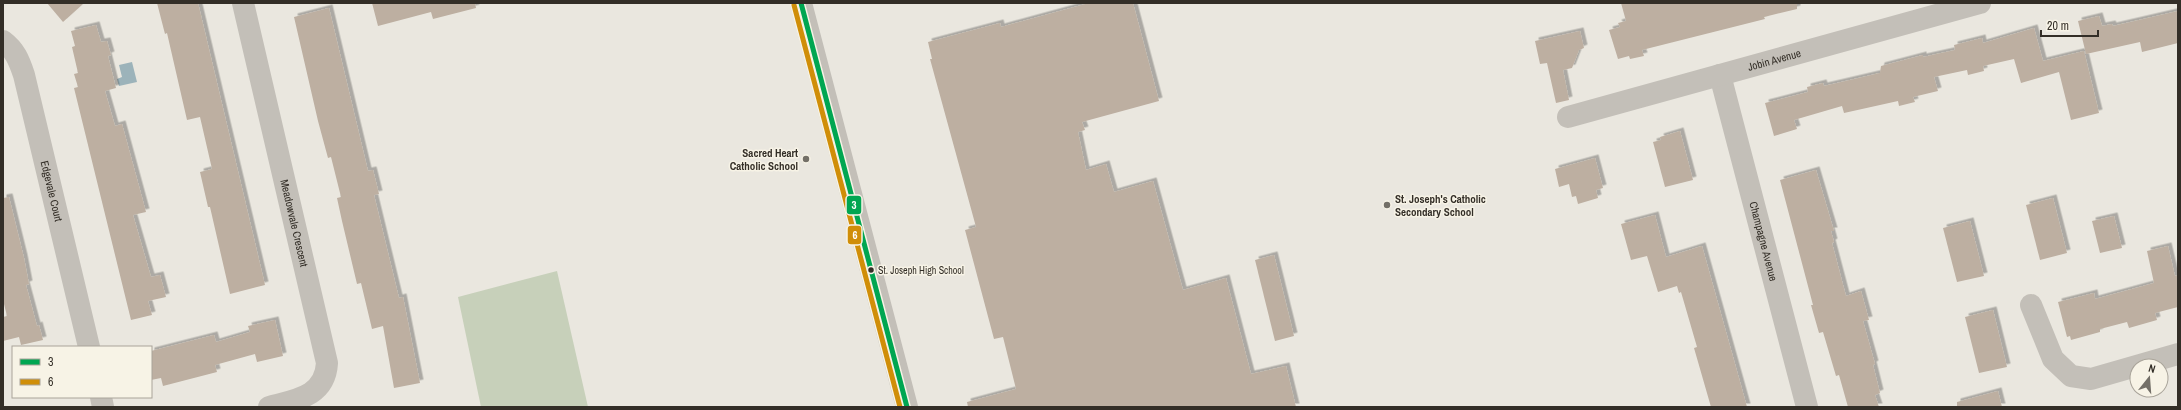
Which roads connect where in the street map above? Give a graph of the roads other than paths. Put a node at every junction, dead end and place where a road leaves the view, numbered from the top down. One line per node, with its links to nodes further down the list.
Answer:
1 (243, 3): 10 (street, Meadowvale Crescent)
2 (801, 3): 11 (street)
3 (1980, 3): 5 (street, Jobin Avenue)
4 (3, 41): 8 (street, Edgevale Court)
5 (1720, 75): 6 (street, Jobin Avenue); 12 (street, Champagne Avenue)
6 (1568, 117)
7 (2031, 305): 9 (street)
8 (89, 346)
9 (2178, 354)
10 (269, 407)
11 (907, 407)
12 (1807, 407)

